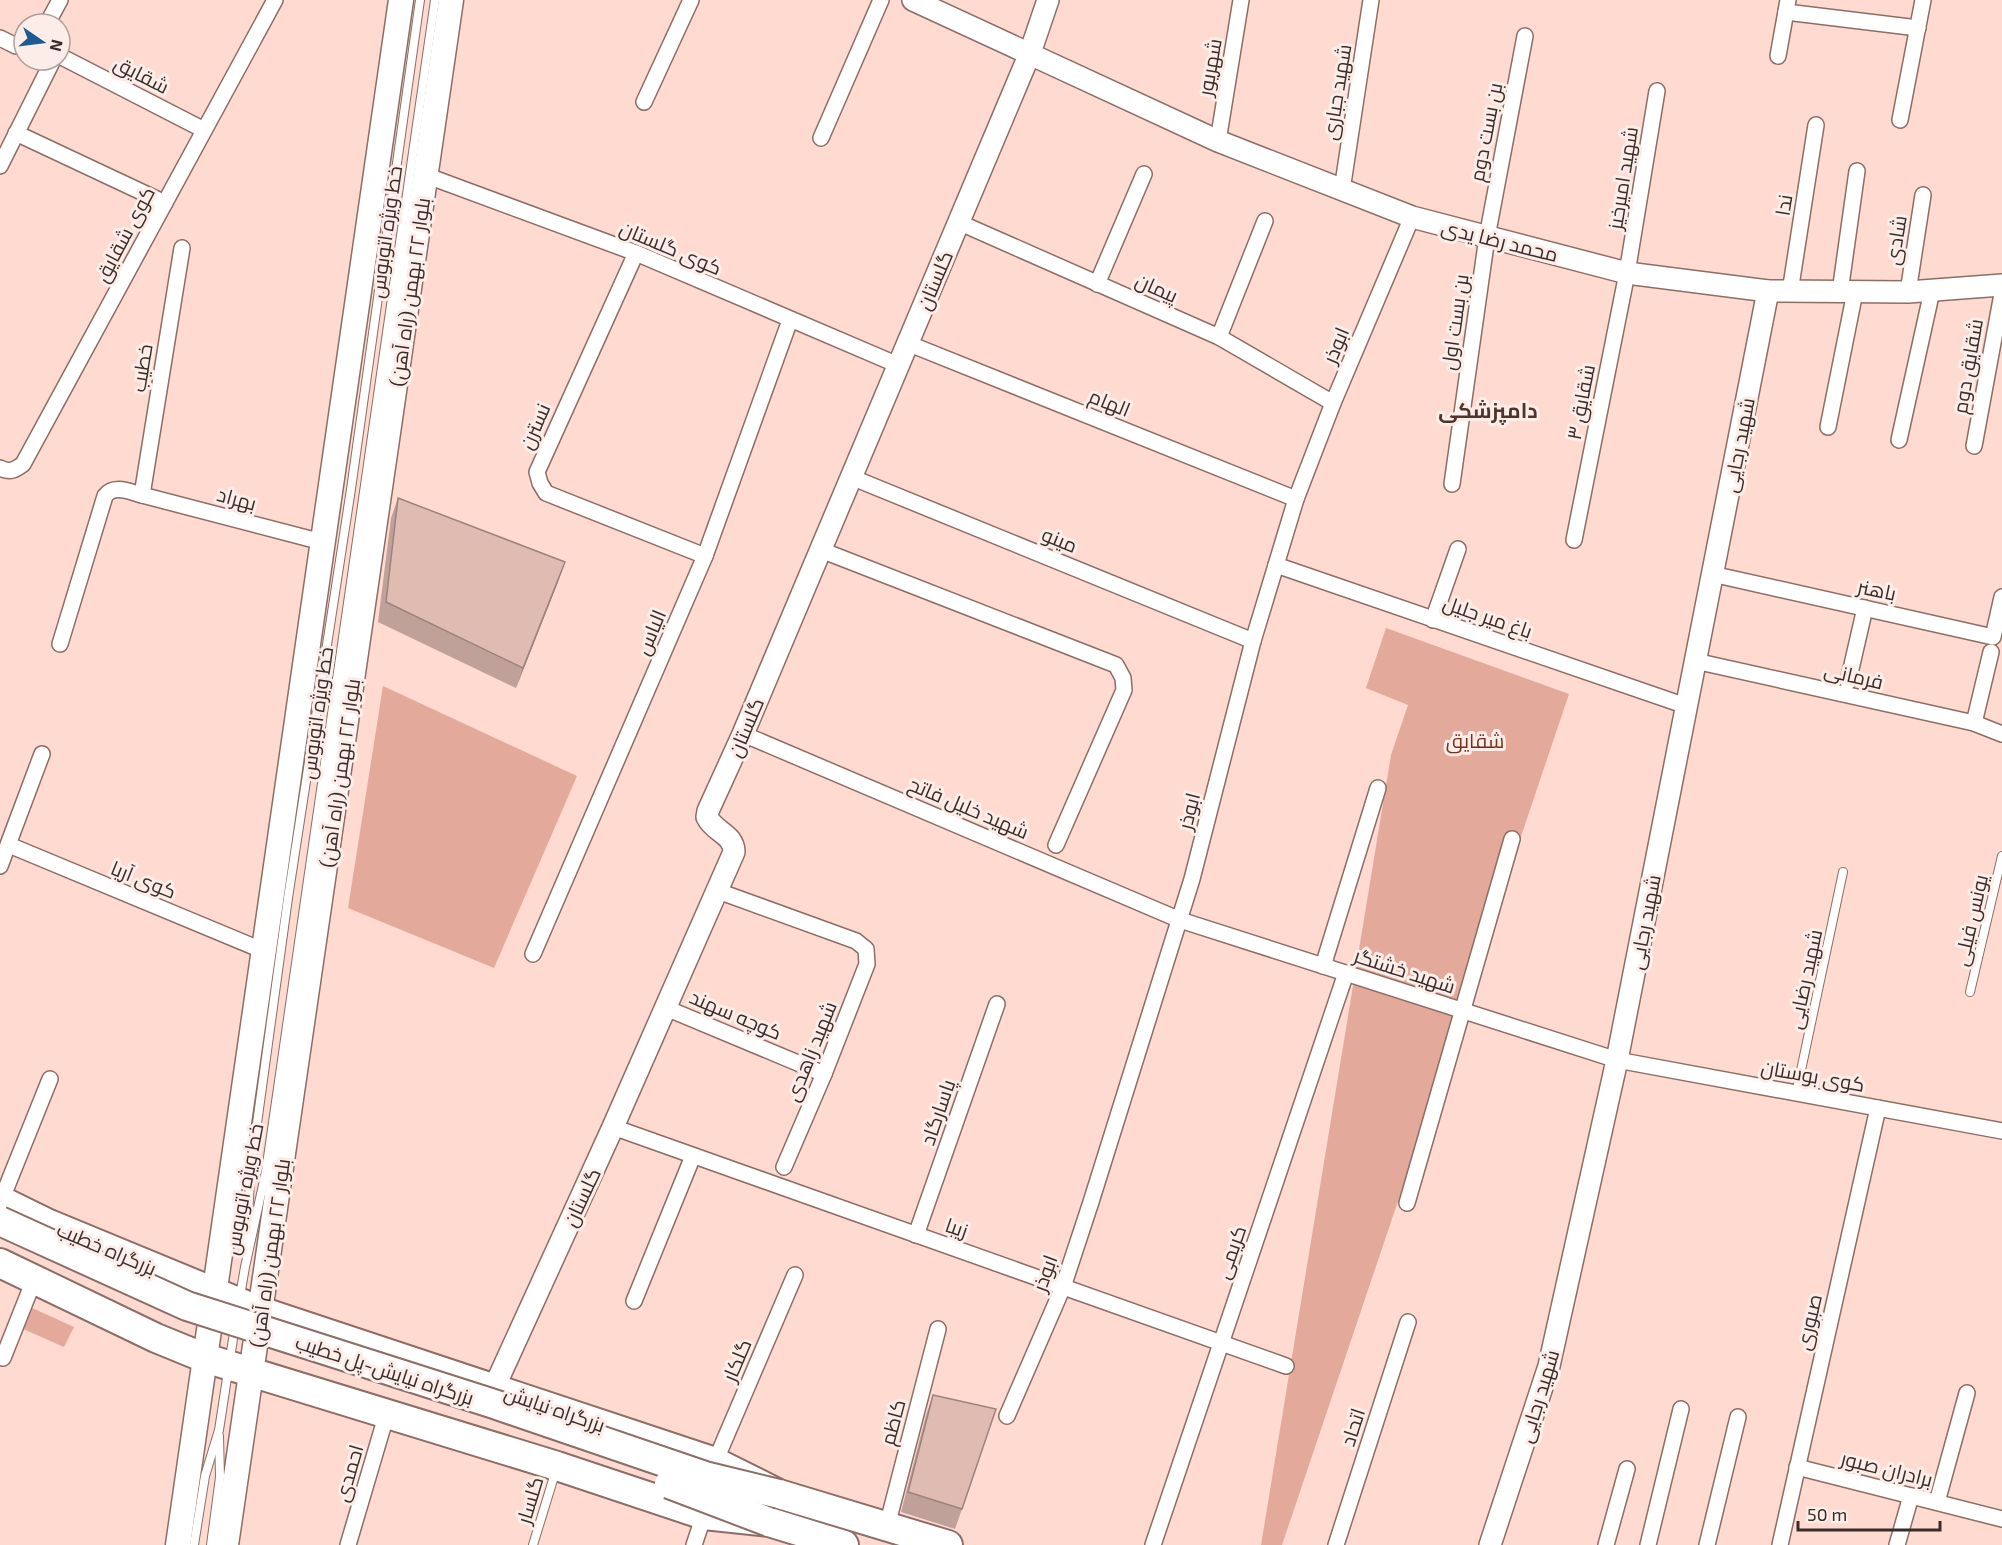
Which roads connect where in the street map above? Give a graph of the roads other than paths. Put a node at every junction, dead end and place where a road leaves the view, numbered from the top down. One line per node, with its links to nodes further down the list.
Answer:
1 (275, 0): 24 (street, کوی شقایق)
2 (401, 0): 64 (main road, بلوار ۲۲ بهمن (راه آهن))
3 (420, 0): 116 (lane, خط ویژه اتوبوس)
4 (435, 0): 116 (lane, خط ویژه اتوبوس)
5 (451, 0): 31 (main road, بلوار ۲۲ بهمن (راه آهن))
6 (692, 0): 21 (street)
7 (881, 0): 26 (street)
8 (913, 0): 16 (main road, محمد رضا یدی)
9 (1048, 0): 16 (main road, گلستان)
10 (1241, 0): 27 (street, شهریور)
11 (1371, 0): 32 (street, شهید جباری)
12 (1923, 0): 14 (street)
13 (1787, 6): 14 (street); 17 (street)
14 (1918, 28): 22 (street)
15 (1525, 36): 38 (street, بن بست دوم)
16 (1030, 53): 27 (main road, محمد رضا یدی); 37 (main road, گلستان)
17 (1778, 56)
18 (72, 62): 24 (street, شقایق)
19 (47, 72): 25 (street)
20 (1658, 91): 41 (street, شهید امیرخیز)
21 (644, 102)
22 (1900, 120)
23 (1816, 125): 46 (street, ندا)
24 (204, 130): 34 (street, کوی شقایق)
25 (16, 133): 28 (street); 34 (street)
26 (820, 138)
27 (1218, 141): 32 (main road, محمد رضا یدی)
28 (0, 166)
29 (1857, 171): 47 (street)
30 (1144, 174): 42 (street)
31 (425, 175): 40 (street, کوی گلستان); 122 (main road, بلوار ۲۲ بهمن (راه آهن))
32 (1342, 190): 35 (main road, محمد رضا یدی)
33 (1923, 195): 48 (street, شادی)
34 (165, 203): 58 (street, کوی شقایق)
35 (1412, 217): 38 (main road, محمد رضا یدی); 54 (street, ابوذر)
36 (1265, 220): 51 (street)
37 (958, 222): 42 (street, پیمان); 52 (main road, گلستان)
38 (1487, 237): 41 (main road, محمد رضا یدی); 60 (street, بن بست اول)
39 (182, 248): 61 (street, خطیب)
40 (636, 254): 50 (street, کوی گلستان); 67 (street, نسترن)
41 (1627, 273): 44 (main road, محمد رضا یدی); 63 (street, شقایق ۳)
42 (1097, 284): 51 (street, پیمان)
43 (2002, 285): 45 (main road, محمد رضا یدی)
44 (1768, 291): 46 (main road, محمد رضا یدی); 69 (main road, شهید رجایی)
45 (1932, 291): 48 (main road, محمد رضا یدی); 56 (street)
46 (1790, 292): 47 (main road, محمد رضا یدی)
47 (1848, 292): 48 (main road, محمد رضا یدی); 55 (street)
48 (1908, 292)
49 (2002, 294): 57 (street, شقایق دوم)
50 (790, 320): 53 (street, کوی گلستان); 67 (street, الیاس)
51 (1219, 338): 54 (street, پیمان)
52 (907, 343): 53 (main road, گلستان); 62 (street, الهام)
53 (898, 366): 59 (main road, گلستان)
54 (1333, 403): 62 (street, ابوذر)
55 (1828, 427)
56 (1899, 440)
57 (1974, 446)
58 (0, 468)
59 (851, 477): 66 (main road, گلستان); 73 (street, مینو)
60 (1452, 484)
61 (142, 495): 64 (street, بهراد); 74 (street, بهراد)
62 (1296, 499): 68 (street, ابوذر)
63 (1574, 540)
64 (322, 542): 92 (main road, بلوار ۲۲ بهمن (راه آهن))
65 (1458, 549): 72 (street)
66 (820, 550): 80 (main road, گلستان); 86 (street)
67 (705, 556): 93 (street, الیاس)
68 (1276, 565): 72 (street, باغ میر جلیل); 73 (street, ابوذر)
69 (1712, 574): 71 (street, باهنر); 76 (main road, شهید رجایی)
70 (2002, 597): 71 (street, باهنر)
71 (1865, 608): 77 (street)
72 (1433, 620): 78 (street, باغ میر جلیل)
73 (1253, 640): 91 (street, ابوذر)
74 (60, 645)
75 (1991, 652): 79 (street)
76 (1695, 661): 78 (main road, شهید رجایی); 79 (street, فرمانی)
77 (1848, 682)
78 (1686, 706): 100 (main road, شهید رجایی)
79 (1974, 723): 81 (street, فرمانی)
80 (742, 734): 90 (main road, گلستان); 91 (street, شهید خلیل فاتح)
81 (2002, 734)
82 (42, 754): 85 (street)
83 (1378, 788): 94 (street)
84 (1512, 839): 99 (street)
85 (9, 845): 88 (street); 92 (street, کوی آریا)
86 (1056, 845)
87 (2002, 856): 96 (lane, یونس فیلی)
88 (0, 866)
89 (1843, 872): 103 (lane, شهید رضایی)
90 (718, 891): 98 (main road, گلستان); 101 (street, شهید زاهدی)
91 (1180, 920): 94 (street, شهید خشتگر); 119 (street, ابوذر)
92 (264, 951): 122 (main road, بلوار ۲۲ بهمن (راه آهن))
93 (534, 954)
94 (1323, 966): 95 (street, شهید خشتگر)
95 (1346, 973): 99 (street, شهید خشتگر); 125 (street, کریمی)
96 (1970, 992)
97 (997, 1004): 113 (street, پاسارگاد)
98 (666, 1008): 101 (street, کوچه سهند); 105 (main road, گلستان)
99 (1462, 1011): 100 (street, شهید خشتگر); 110 (street)
100 (1617, 1060): 103 (street, کوی بوستان); 160 (main road, شهید رجایی)
101 (824, 1074): 108 (street, شهید زاهدی)
102 (50, 1079): 109 (street)
103 (1796, 1094): 104 (street, کوی بوستان)
104 (1878, 1108): 106 (street, کوی بوستان); 139 (street, صبوری)
105 (613, 1127): 107 (street, زیبا); 130 (main road, گلستان)
106 (2002, 1131)
107 (693, 1156): 113 (street, زیبا); 121 (street)
108 (784, 1167)
109 (0, 1201): 112 (highway, بزرگراه خطیب)
110 (1407, 1203)
111 (0, 1221): 141 (highway, بزرگراه نیایش-پل خطیب, bridge)
112 (49, 1224): 115 (highway, بزرگراه خطیب); 117 (highway)
113 (916, 1235): 119 (street, زیبا)
114 (0, 1241): 146 (highway, بزرگراه نیایش-پل خطیب, bridge)
115 (99, 1244): 120 (highway); 122 (highway, بزرگراه خطیب)
116 (244, 1267): 122 (lane)
117 (19, 1273): 120 (highway); 126 (street)
118 (795, 1275): 137 (street, گلکار)
119 (1063, 1287): 125 (street, زیبا); 134 (street, ابوذر)
120 (76, 1300): 128 (highway)
121 (634, 1301)
122 (238, 1302): 127 (highway, بزرگراه نیایش); 128 (main road, بلوار ۲۲ بهمن (راه آهن)); 128 (main road, بلوار ۲۲ بهمن (راه آهن))
123 (1408, 1322): 159 (street, اتحاد)
124 (938, 1329): 147 (street, کاظم)
125 (1222, 1343): 129 (street, زیبا); 158 (street, کریمی)
126 (3, 1358)
127 (404, 1358): 130 (highway, بزرگراه نیایش); 133 (highway)
128 (229, 1365): 133 (highway); 136 (lane); 149 (main road, بلوار ۲۲ بهمن (راه آهن)); 152 (main road, بلوار ۲۲ بهمن (راه آهن))
129 (1286, 1366)
130 (494, 1388): 137 (highway, بزرگراه نیایش)
131 (1966, 1394): 143 (street)
132 (1682, 1409): 162 (street)
133 (387, 1413): 138 (highway); 153 (street, احمدی)
134 (1008, 1416)
135 (1738, 1417): 163 (street)
136 (219, 1430): 150 (lane); 151 (lane)
137 (715, 1462): 141 (highway, بزرگراه نیایش)
138 (558, 1466): 144 (highway); 154 (lane, گلسار)
139 (1797, 1467): 142 (street, برادران صبور); 164 (street, صبوری)
140 (1627, 1469): 161 (street)
141 (779, 1494): 147 (highway)
142 (1911, 1496): 143 (street, برادران صبور); 165 (street)
143 (1938, 1502): 145 (street, برادران صبور)
144 (704, 1515): 146 (highway); 155 (street)
145 (2002, 1519)
146 (769, 1522): 148 (highway)
147 (887, 1526): 157 (highway)
148 (808, 1540): 156 (highway)
149 (178, 1545)
150 (194, 1545)
151 (211, 1545)
152 (226, 1545)
153 (348, 1545)
154 (533, 1545)
155 (694, 1545)
156 (844, 1545)
157 (948, 1545)
158 (1153, 1545)
159 (1336, 1545)
160 (1490, 1545)
161 (1606, 1545)
162 (1648, 1545)
163 (1707, 1545)
164 (1780, 1545)
165 (1897, 1545)

